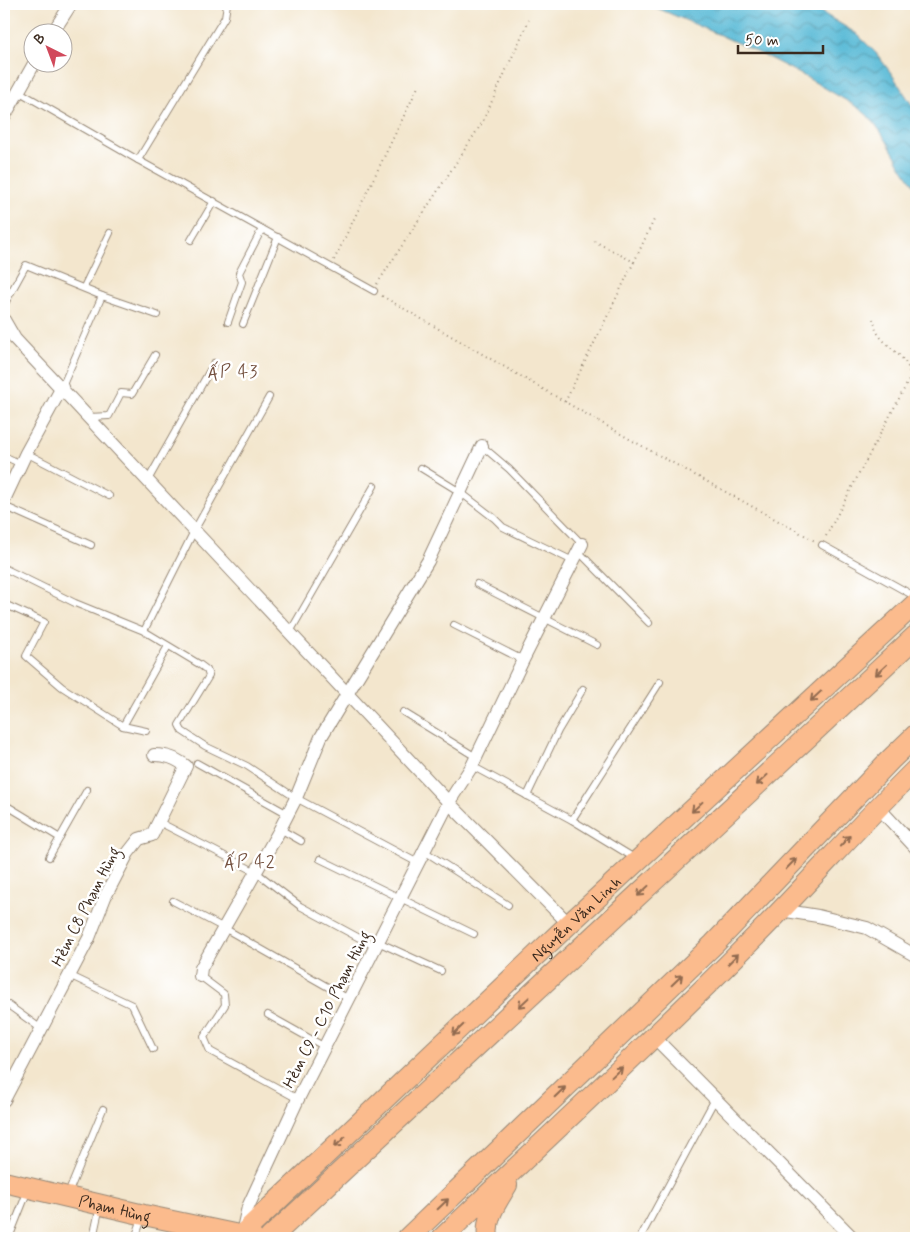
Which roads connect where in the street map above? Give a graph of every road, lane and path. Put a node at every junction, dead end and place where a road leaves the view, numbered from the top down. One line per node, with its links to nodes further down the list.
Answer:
1 (71, 4): 4 (street)
2 (226, 4): 9 (lane)
3 (529, 20): 20 (path)
4 (59, 22)
5 (29, 72): 7 (street)
6 (418, 87): 18 (path)
7 (18, 90): 8 (street); 9 (lane)
8 (4, 117)
9 (138, 160): 10 (lane)
10 (214, 201): 12 (lane); 15 (lane)
11 (654, 220): 17 (path)
12 (262, 229): 14 (lane); 26 (lane)
13 (110, 233): 19 (lane)
14 (278, 237): 18 (lane); 27 (lane)
15 (191, 240)
16 (592, 240): 17 (path)
17 (634, 262): 32 (path)
18 (330, 267): 20 (lane)
19 (84, 287): 21 (lane); 22 (lane)
20 (374, 291): 32 (path)
21 (102, 296): 23 (lane); 30 (lane)
22 (4, 305)
23 (156, 315)
24 (873, 319): 46 (path)
25 (4, 320): 30 (street)
26 (228, 322)
27 (244, 324)
28 (155, 355): 33 (lane)
29 (214, 363): 38 (lane)
30 (62, 387): 33 (street); 36 (street)
31 (269, 397): 44 (lane)
32 (565, 402): 46 (path)
33 (89, 417): 38 (street)
34 (482, 446): 40 (street); 47 (lane)
35 (4, 456): 36 (lane)
36 (23, 459): 41 (lane); 42 (street)
37 (421, 468): 40 (lane)
38 (148, 480): 44 (street)
39 (374, 486): 57 (lane)
40 (460, 492): 47 (lane); 64 (street)
41 (109, 496)
42 (4, 500)
43 (4, 506): 45 (lane)
44 (194, 531): 56 (lane); 57 (street)
45 (91, 545)
46 (822, 545): 50 (lane)
47 (578, 552): 53 (street, Hẻm C9 - C10 Phạm Hùng); 54 (lane)
48 (4, 568): 56 (lane)
49 (477, 584): 53 (lane)
50 (916, 597)
51 (4, 604): 66 (lane)
52 (916, 604): 89 (main road, Nguyễn Văn Linh, one-way to 89)
53 (545, 618): 59 (lane); 61 (street, Hẻm C9 - C10 Phạm Hùng)
54 (649, 623)
55 (454, 625): 61 (lane)
56 (144, 631): 60 (lane)
57 (290, 632): 64 (street)
58 (916, 636): 126 (highway, Nguyễn Văn Linh, one-way to 126)
59 (598, 645)
60 (168, 646): 66 (lane); 75 (lane)
61 (523, 660): 70 (street, Hẻm C9 - C10 Phạm Hùng)
62 (660, 682): 80 (lane)
63 (583, 689): 74 (lane)
64 (348, 693): 75 (street); 76 (street)
65 (403, 712): 70 (lane)
66 (123, 726): 67 (lane)
67 (146, 731)
68 (916, 735): 127 (highway, one-way to 68)
69 (154, 755): 81 (street, Hẻm C8 Phạm Hùng)
70 (474, 762): 74 (lane); 76 (street, Hẻm C9 - C10 Phạm Hùng)
71 (197, 763): 79 (lane)
72 (916, 769): 78 (main road)
73 (87, 790): 83 (lane)
74 (527, 796): 80 (lane)
75 (296, 798): 79 (street); 90 (lane)
76 (449, 802): 86 (street, Hẻm C9 - C10 Phạm Hùng); 96 (street)
77 (4, 804): 83 (lane)
78 (878, 807): 85 (street); 95 (main road, one-way to 78)
79 (288, 814): 82 (street)
80 (572, 820): 89 (lane)
81 (159, 822): 91 (lane); 102 (street, Hẻm C8 Phạm Hùng)
82 (280, 829): 84 (lane); 91 (street)
83 (60, 838): 87 (lane)
84 (301, 841)
85 (916, 848)
86 (424, 851): 90 (street, Hẻm C9 - C10 Phạm Hùng); 94 (lane)
87 (49, 857)
88 (320, 859): 92 (lane)
89 (639, 861): 96 (main road, Nguyễn Văn Linh)
90 (418, 863): 92 (street, Hẻm C9 - C10 Phạm Hùng)
91 (256, 872): 97 (street); 99 (lane)
92 (401, 898): 98 (lane); 99 (street, Hẻm C9 - C10 Phạm Hùng)
93 (174, 902): 97 (lane)
94 (508, 905)
95 (780, 910): 100 (street); 108 (main road, one-way to 95)
96 (569, 924): 122 (main road, Nguyễn Văn Linh, one-way to 122)
97 (224, 928): 103 (street); 104 (lane)
98 (474, 934)
99 (377, 945): 101 (lane); 104 (street, Hẻm C9 - C10 Phạm Hùng)
100 (916, 956)
101 (441, 972)
102 (69, 975): 107 (street, Hẻm C8 Phạm Hùng); 110 (lane)
103 (200, 976): 112 (lane)
104 (349, 999): 109 (street, Hẻm C9 - C10 Phạm Hùng)
105 (4, 1002): 107 (lane)
106 (268, 1015): 109 (lane)
107 (40, 1028): 113 (street, Hẻm C8 Phạm Hùng)
108 (654, 1036): 111 (street); 115 (main road, one-way to 108)
109 (325, 1047): 112 (street, Hẻm C9 - C10 Phạm Hùng)
110 (153, 1050)
111 (716, 1098): 130 (lane); 131 (street)
112 (298, 1099): 122 (street, Hẻm C9 - C10 Phạm Hùng)
113 (4, 1100)
114 (103, 1109): 118 (lane)
115 (524, 1159): 128 (main road); 129 (main road)
116 (4, 1182): 117 (main road, Phạm Hùng)
117 (28, 1188): 118 (main road, Phạm Hùng); 123 (lane)
118 (67, 1197): 119 (main road, Phạm Hùng)
119 (100, 1205): 120 (main road, Phạm Hùng); 124 (lane)
120 (144, 1215): 121 (main road, Phạm Hùng); 125 (lane)
121 (207, 1234): 122 (main road, Phạm Hùng)
122 (245, 1237)
123 (10, 1238)
124 (93, 1238)
125 (135, 1238)
126 (270, 1238)
127 (408, 1238)
128 (442, 1238)
129 (488, 1238)
130 (640, 1238)
131 (853, 1238)

